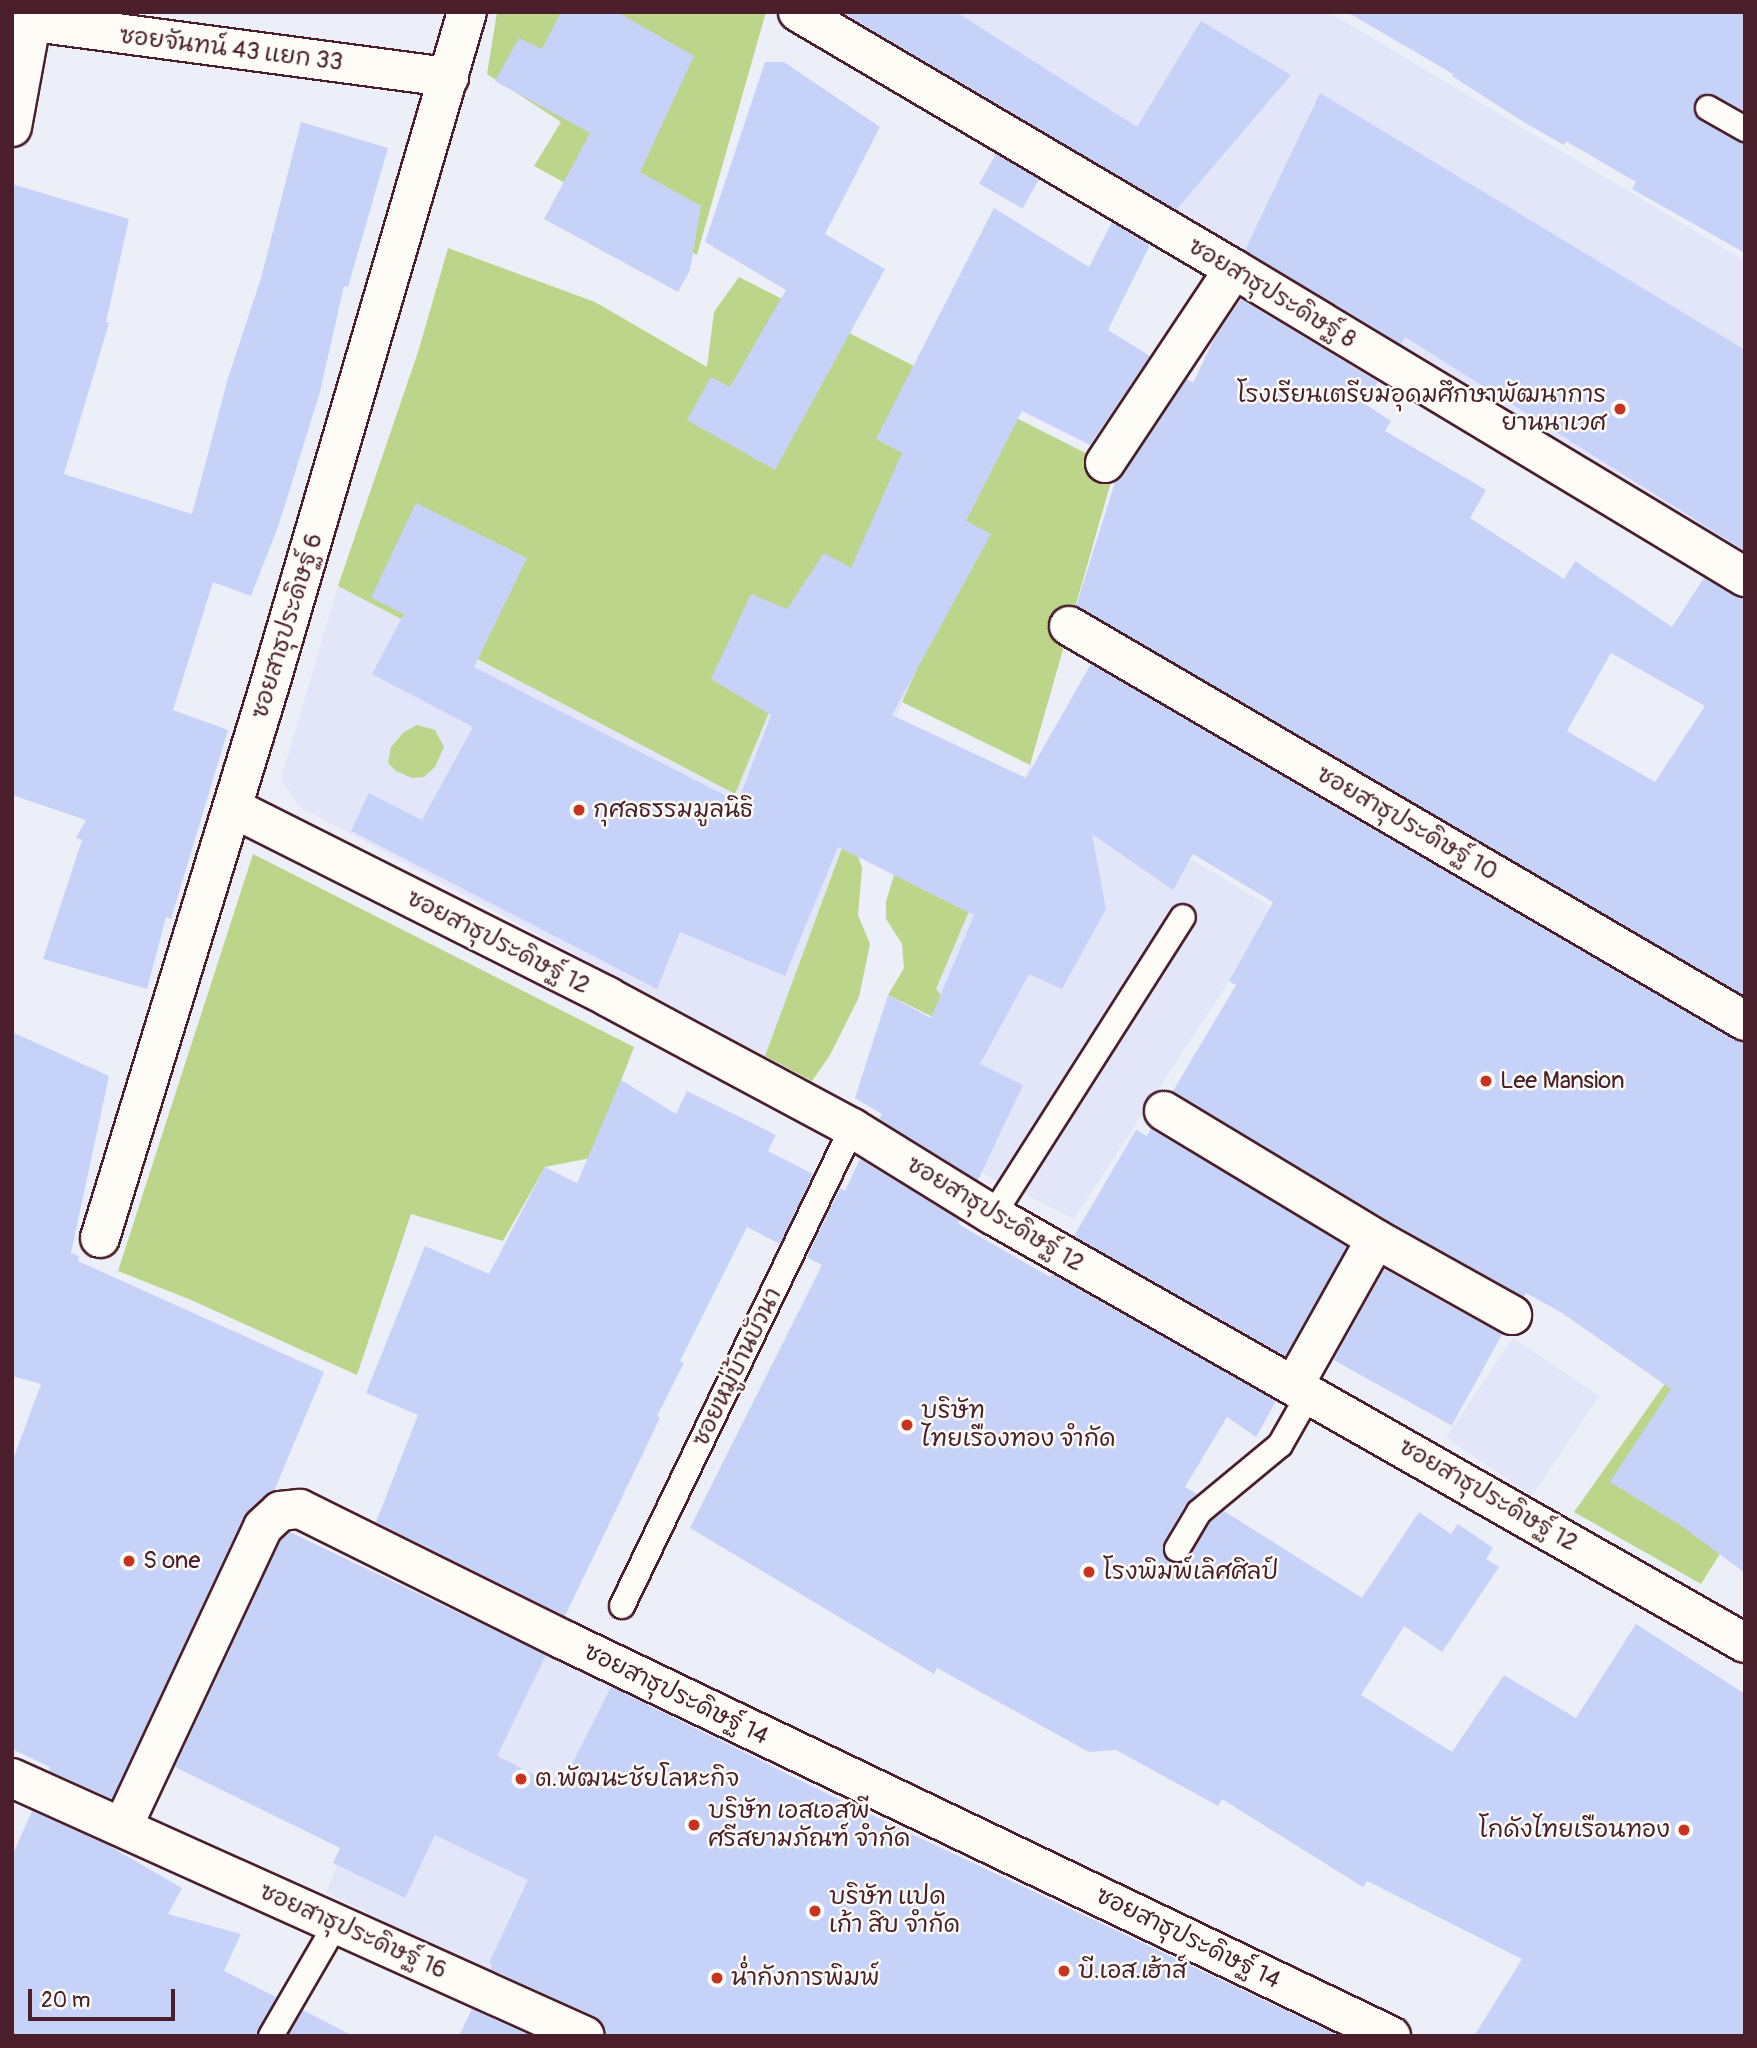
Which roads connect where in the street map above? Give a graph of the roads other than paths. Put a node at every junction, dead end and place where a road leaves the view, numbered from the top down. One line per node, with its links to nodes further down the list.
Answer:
1 (467, 12): 4 (street, ซอยสาธุประดิษฐ์ 6)
2 (798, 12): 8 (street, ซอยสาธุประดิษฐ์ 8)
3 (22, 21): 4 (street, ซอยจันทน์ 43 แยก 33); 6 (street)
4 (449, 77): 12 (street, ซอยสาธุประดิษฐ์ 6)
5 (1708, 108): 7 (lane)
6 (12, 127)
7 (1745, 129)
8 (1234, 269): 9 (street); 10 (street, ซอยสาธุประดิษฐ์ 8)
9 (1105, 463)
10 (1745, 577)
11 (1069, 626): 14 (street, ซอยสาธุประดิษฐ์ 10)
12 (233, 808): 16 (street, ซอยสาธุประดิษฐ์ 12); 18 (street, ซอยสาธุประดิษฐ์ 6)
13 (1183, 916): 17 (lane)
14 (1745, 1021)
15 (1164, 1111): 19 (street)
16 (852, 1128): 17 (street, ซอยสาธุประดิษฐ์ 12); 23 (lane, ซอยหมู่บ้านบัวนา)
17 (993, 1215): 21 (street, ซอยสาธุประดิษฐ์ 12)
18 (100, 1238)
19 (1376, 1239): 20 (street); 21 (street)
20 (1512, 1315)
21 (1302, 1389): 22 (lane); 24 (street, ซอยสาธุประดิษฐ์ 12)
22 (1177, 1549)
23 (622, 1606)
24 (1745, 1643)
25 (12, 1777): 26 (street, ซอยสาธุประดิษฐ์ 16)
26 (123, 1826): 27 (street, ซอยสาธุประดิษฐ์ 16); 30 (street, ซอยสาธุประดิษฐ์ 14)
27 (336, 1924): 28 (lane); 29 (street, ซอยสาธุประดิษฐ์ 16)
28 (271, 2036)
29 (585, 2036)
30 (1391, 2036)

